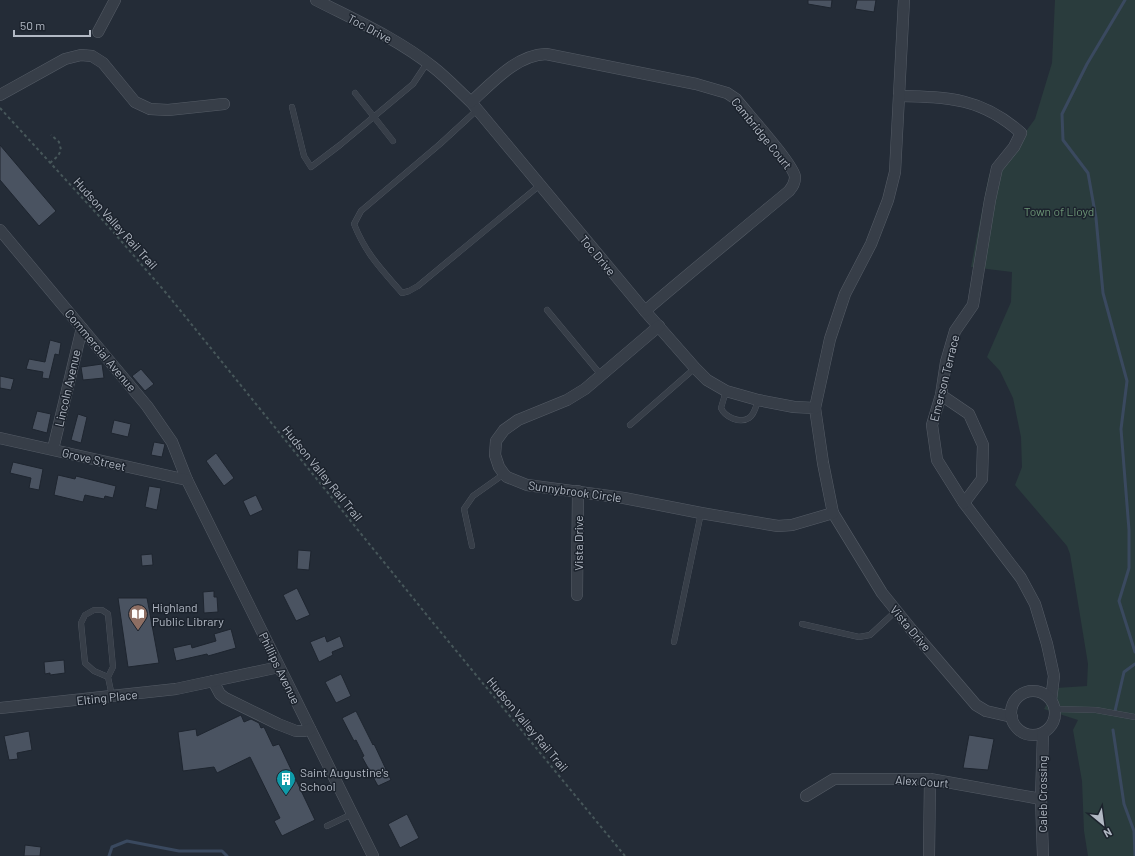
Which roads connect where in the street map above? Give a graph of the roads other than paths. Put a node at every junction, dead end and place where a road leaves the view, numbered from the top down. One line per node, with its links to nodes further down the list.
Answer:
1 (115, 0): 4 (street)
2 (316, 0): 5 (street, Toc Drive)
3 (904, 0): 8 (street)
4 (98, 32)
5 (427, 63): 10 (street, Toc Drive); 12 (lane)
6 (355, 93): 12 (lane)
7 (0, 94): 9 (street)
8 (899, 96): 23 (street, Emerson Terrace); 25 (street)
9 (224, 104)
10 (474, 106): 14 (street, Toc Drive); 14 (lane); 17 (street, Cambridge Court)
11 (292, 107): 12 (lane)
12 (374, 117): 13 (lane)
13 (393, 141)
14 (540, 185): 17 (street, Toc Drive)
15 (0, 230): 19 (street, Commercial Avenue)
16 (547, 310): 21 (lane)
17 (645, 311): 18 (street, Toc Drive)
18 (659, 326): 20 (street, Toc Drive); 21 (street)
19 (82, 328): 28 (street, Lincoln Avenue); 30 (street, Commercial Avenue)
20 (695, 368): 22 (street, Toc Drive); 26 (lane)
21 (601, 375): 29 (street)
22 (726, 391): 24 (street, Toc Drive); 24 (lane)
23 (941, 395): 32 (street, Emerson Terrace); 32 (street)
24 (758, 400): 25 (street, Toc Drive)
25 (816, 408): 34 (street)
26 (630, 425)
27 (0, 438): 28 (street, Grove Street)
28 (53, 449): 30 (street, Grove Street)
29 (504, 474): 31 (street, Sunnybrook Circle); 35 (lane)
30 (187, 480): 40 (street, Phillips Avenue)
31 (578, 491): 33 (street, Sunnybrook Circle); 36 (street, Vista Drive)
32 (964, 503): 44 (street, Emerson Terrace)
33 (701, 513): 34 (street, Sunnybrook Circle); 39 (lane)
34 (833, 513): 37 (street, Vista Drive)
35 (472, 546)
36 (577, 595)
37 (896, 611): 38 (lane); 46 (street, Vista Drive)
38 (802, 624)
39 (674, 642)
40 (279, 667): 42 (street, Elting Place); 48 (street, Phillips Avenue)
41 (108, 678): 41 (lane); 43 (lane)
42 (212, 681): 43 (street, Elting Place); 48 (street)
43 (112, 696): 45 (street, Elting Place)
44 (1053, 705): 46 (street); 47 (lane); 49 (street)
45 (0, 708)
46 (1012, 717): 49 (street)
47 (1135, 717)
48 (310, 729): 53 (street, Phillips Avenue)
49 (1043, 733): 52 (street, Caleb Crossing)
50 (930, 779): 51 (street, Alex Court); 52 (street, Alex Court); 56 (street)
51 (806, 796)
52 (1041, 798): 57 (street, Caleb Crossing)
53 (352, 814): 54 (lane); 55 (street, Phillips Avenue)
54 (328, 826)
55 (373, 856)
56 (929, 856)
57 (1043, 856)

